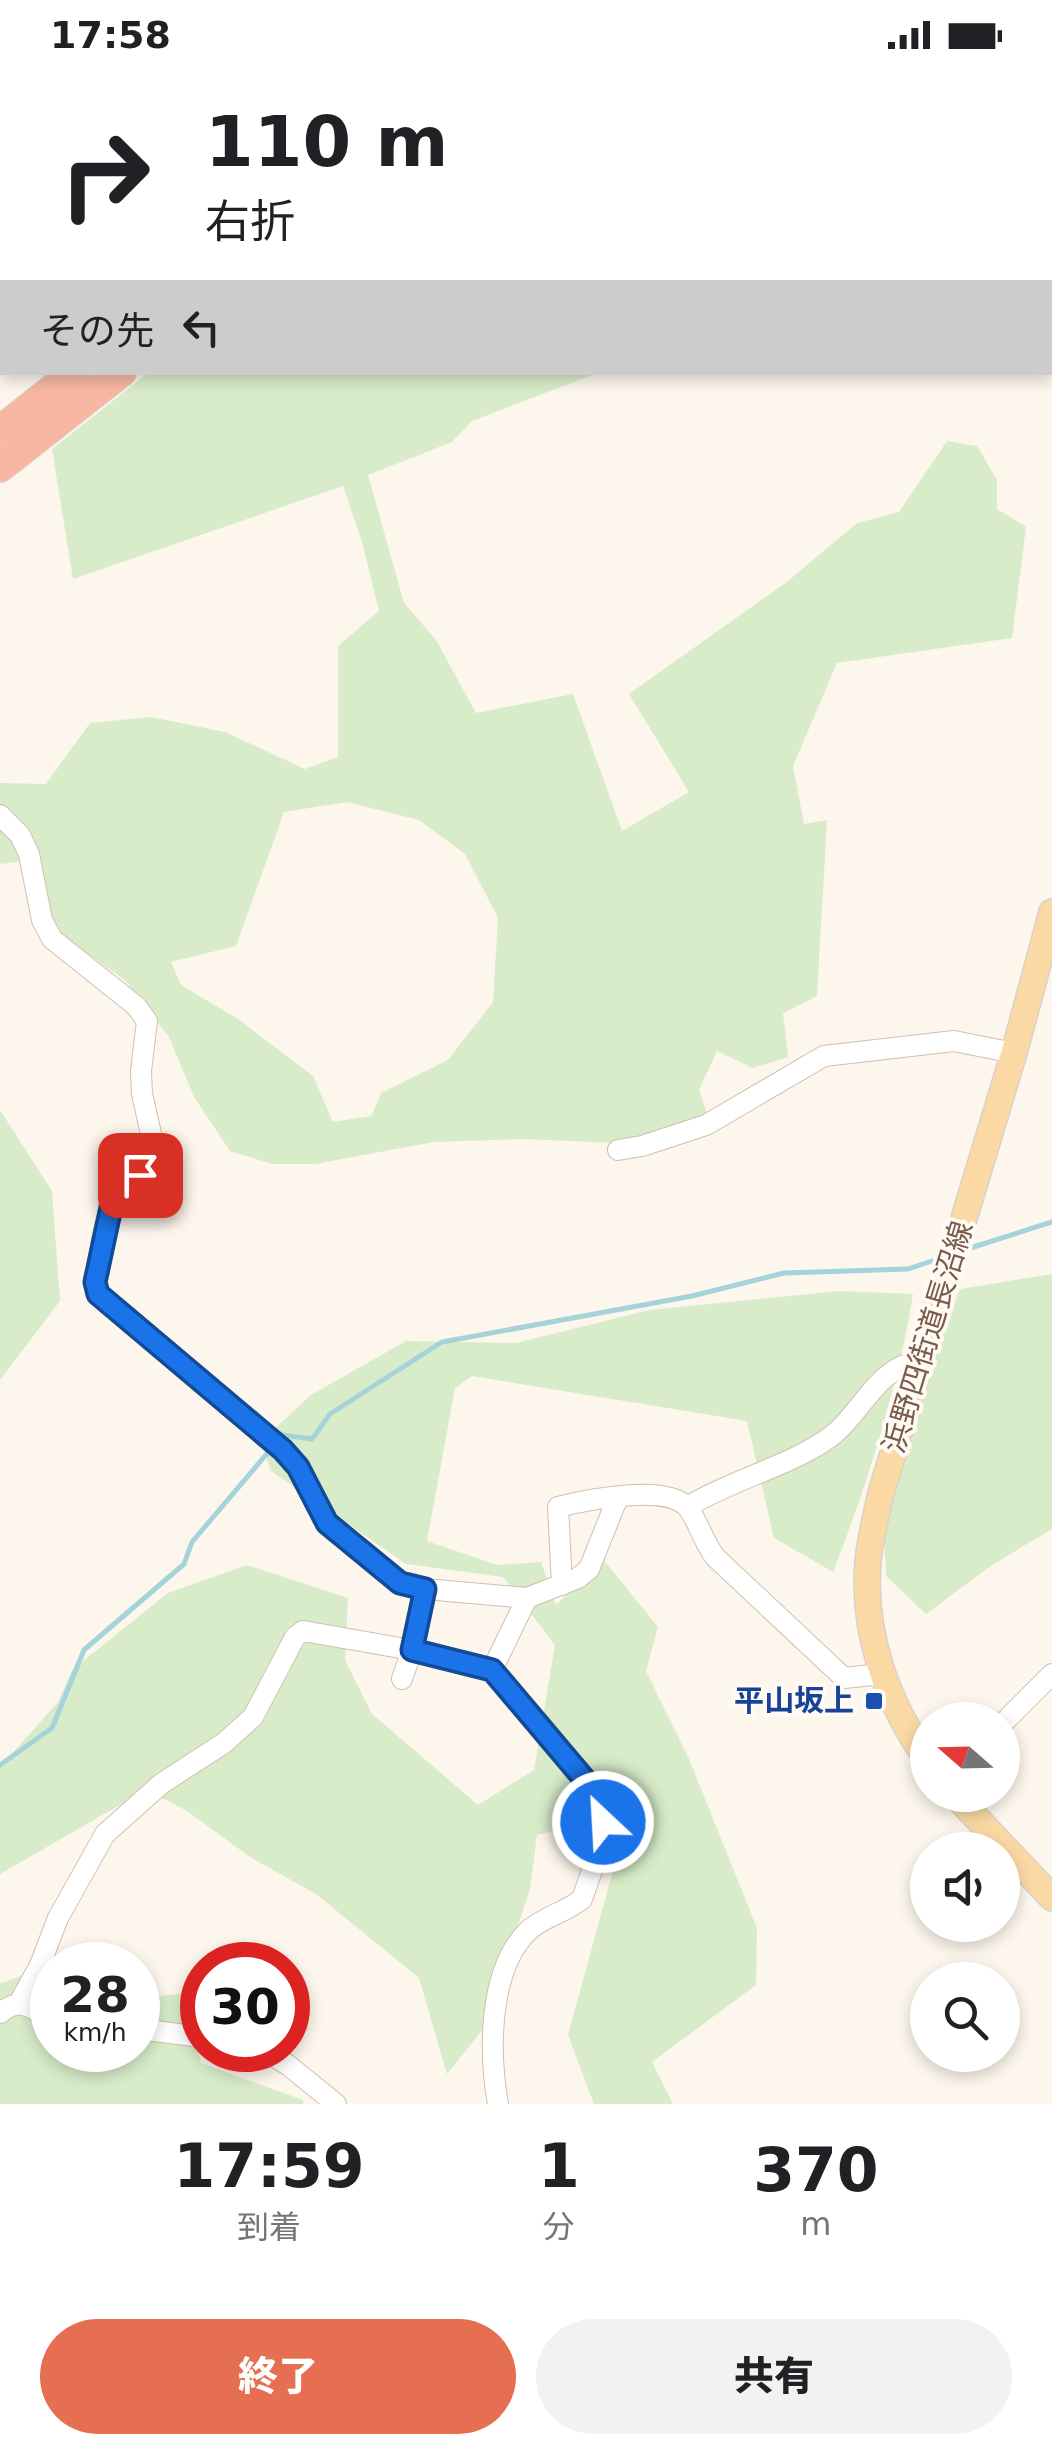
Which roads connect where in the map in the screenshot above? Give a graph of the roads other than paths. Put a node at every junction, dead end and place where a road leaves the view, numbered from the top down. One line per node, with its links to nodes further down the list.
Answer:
1 (71, 375): 3 (highway)
2 (117, 375): 4 (highway)
3 (0, 431)
4 (0, 466)
5 (0, 816): 13 (street)
6 (1052, 912): 7 (main road, 浜野四街道長沼線)
7 (1014, 1053): 8 (street); 9 (main road, 浜野四街道長沼線)
8 (618, 1150)
9 (921, 1361): 11 (street); 17 (main road, 浜野四街道長沼線)
10 (618, 1496): 11 (street); 12 (street); 12 (street)
11 (687, 1507): 17 (street)
12 (562, 1584): 14 (street)
13 (425, 1589): 14 (street); 15 (street)
14 (527, 1598): 16 (street)
15 (412, 1650): 16 (street); 18 (street); 24 (street)
16 (492, 1670): 27 (street)
17 (884, 1674): 21 (main road, 浜野四街道長沼線)
18 (402, 1679)
19 (1049, 1681): 20 (street)
20 (1020, 1708)
21 (910, 1733)
22 (971, 1812): 23 (main road)
23 (1052, 1898)
24 (10, 2008)
25 (298, 2072): 26 (street)
26 (336, 2104)
27 (498, 2104)

